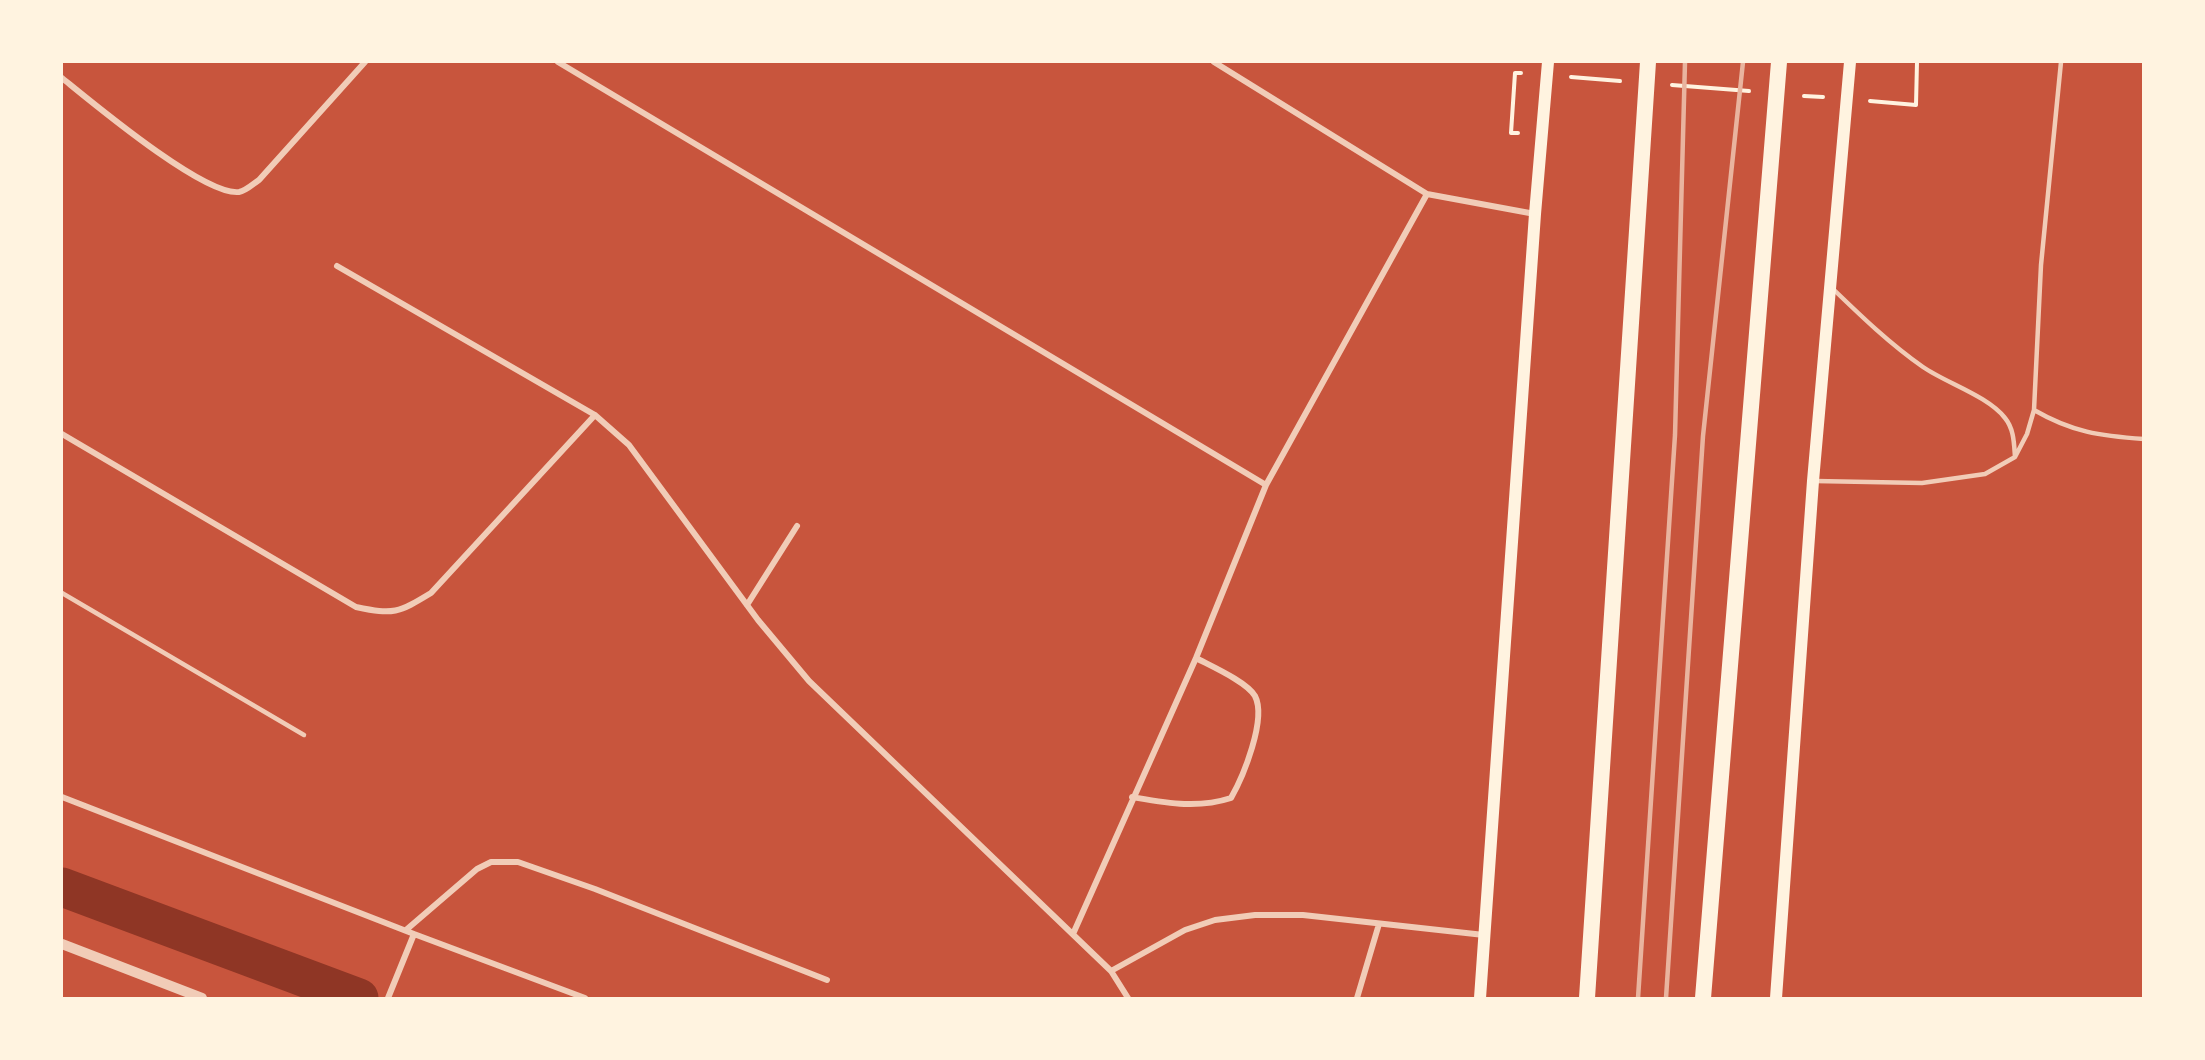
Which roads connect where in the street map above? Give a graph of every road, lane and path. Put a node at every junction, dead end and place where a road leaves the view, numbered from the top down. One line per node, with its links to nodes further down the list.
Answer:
1 (365, 62): 12 (street)
2 (558, 62): 30 (street)
3 (1215, 62): 20 (street)
4 (1548, 62): 21 (main road)
5 (1648, 62): 52 (highway)
6 (1779, 62): 53 (highway)
7 (1850, 62): 23 (main road)
8 (1917, 62): 18 (path)
9 (2061, 62): 24 (lane)
10 (1527, 74): 19 (path)
11 (1562, 76): 13 (path)
12 (62, 78)
13 (1621, 81)
14 (1668, 85): 15 (path)
15 (1751, 92)
16 (1798, 95): 17 (path)
17 (1833, 98)
18 (1868, 101)
19 (1511, 133)
20 (1427, 194): 21 (street); 30 (street)
21 (1535, 214): 41 (main road)
22 (337, 266): 25 (street)
23 (1829, 285): 28 (lane); 29 (main road)
24 (2034, 410): 27 (lane); 28 (lane)
25 (595, 416): 26 (street); 33 (street)
26 (62, 434)
27 (2144, 439)
28 (2015, 457): 29 (lane)
29 (1813, 481): 54 (main road)
30 (1266, 485): 34 (street)
31 (797, 526): 33 (street)
32 (62, 593): 35 (lane)
33 (747, 605): 40 (street)
34 (1196, 658): 37 (street); 37 (street)
35 (304, 735)
36 (62, 797): 39 (street)
37 (1132, 797): 40 (street)
38 (1379, 924): 41 (street); 44 (street); 50 (street)
39 (406, 930): 42 (street); 45 (street)
40 (1073, 934): 44 (street)
41 (1484, 935): 51 (main road)
42 (413, 936): 47 (street); 48 (street)
43 (62, 945): 46 (street)
44 (1111, 971): 49 (street)
45 (827, 980)
46 (202, 999)
47 (388, 999)
48 (585, 999)
49 (1128, 999)
50 (1357, 999)
51 (1480, 999)
52 (1587, 999)
53 (1703, 999)
54 (1776, 999)

